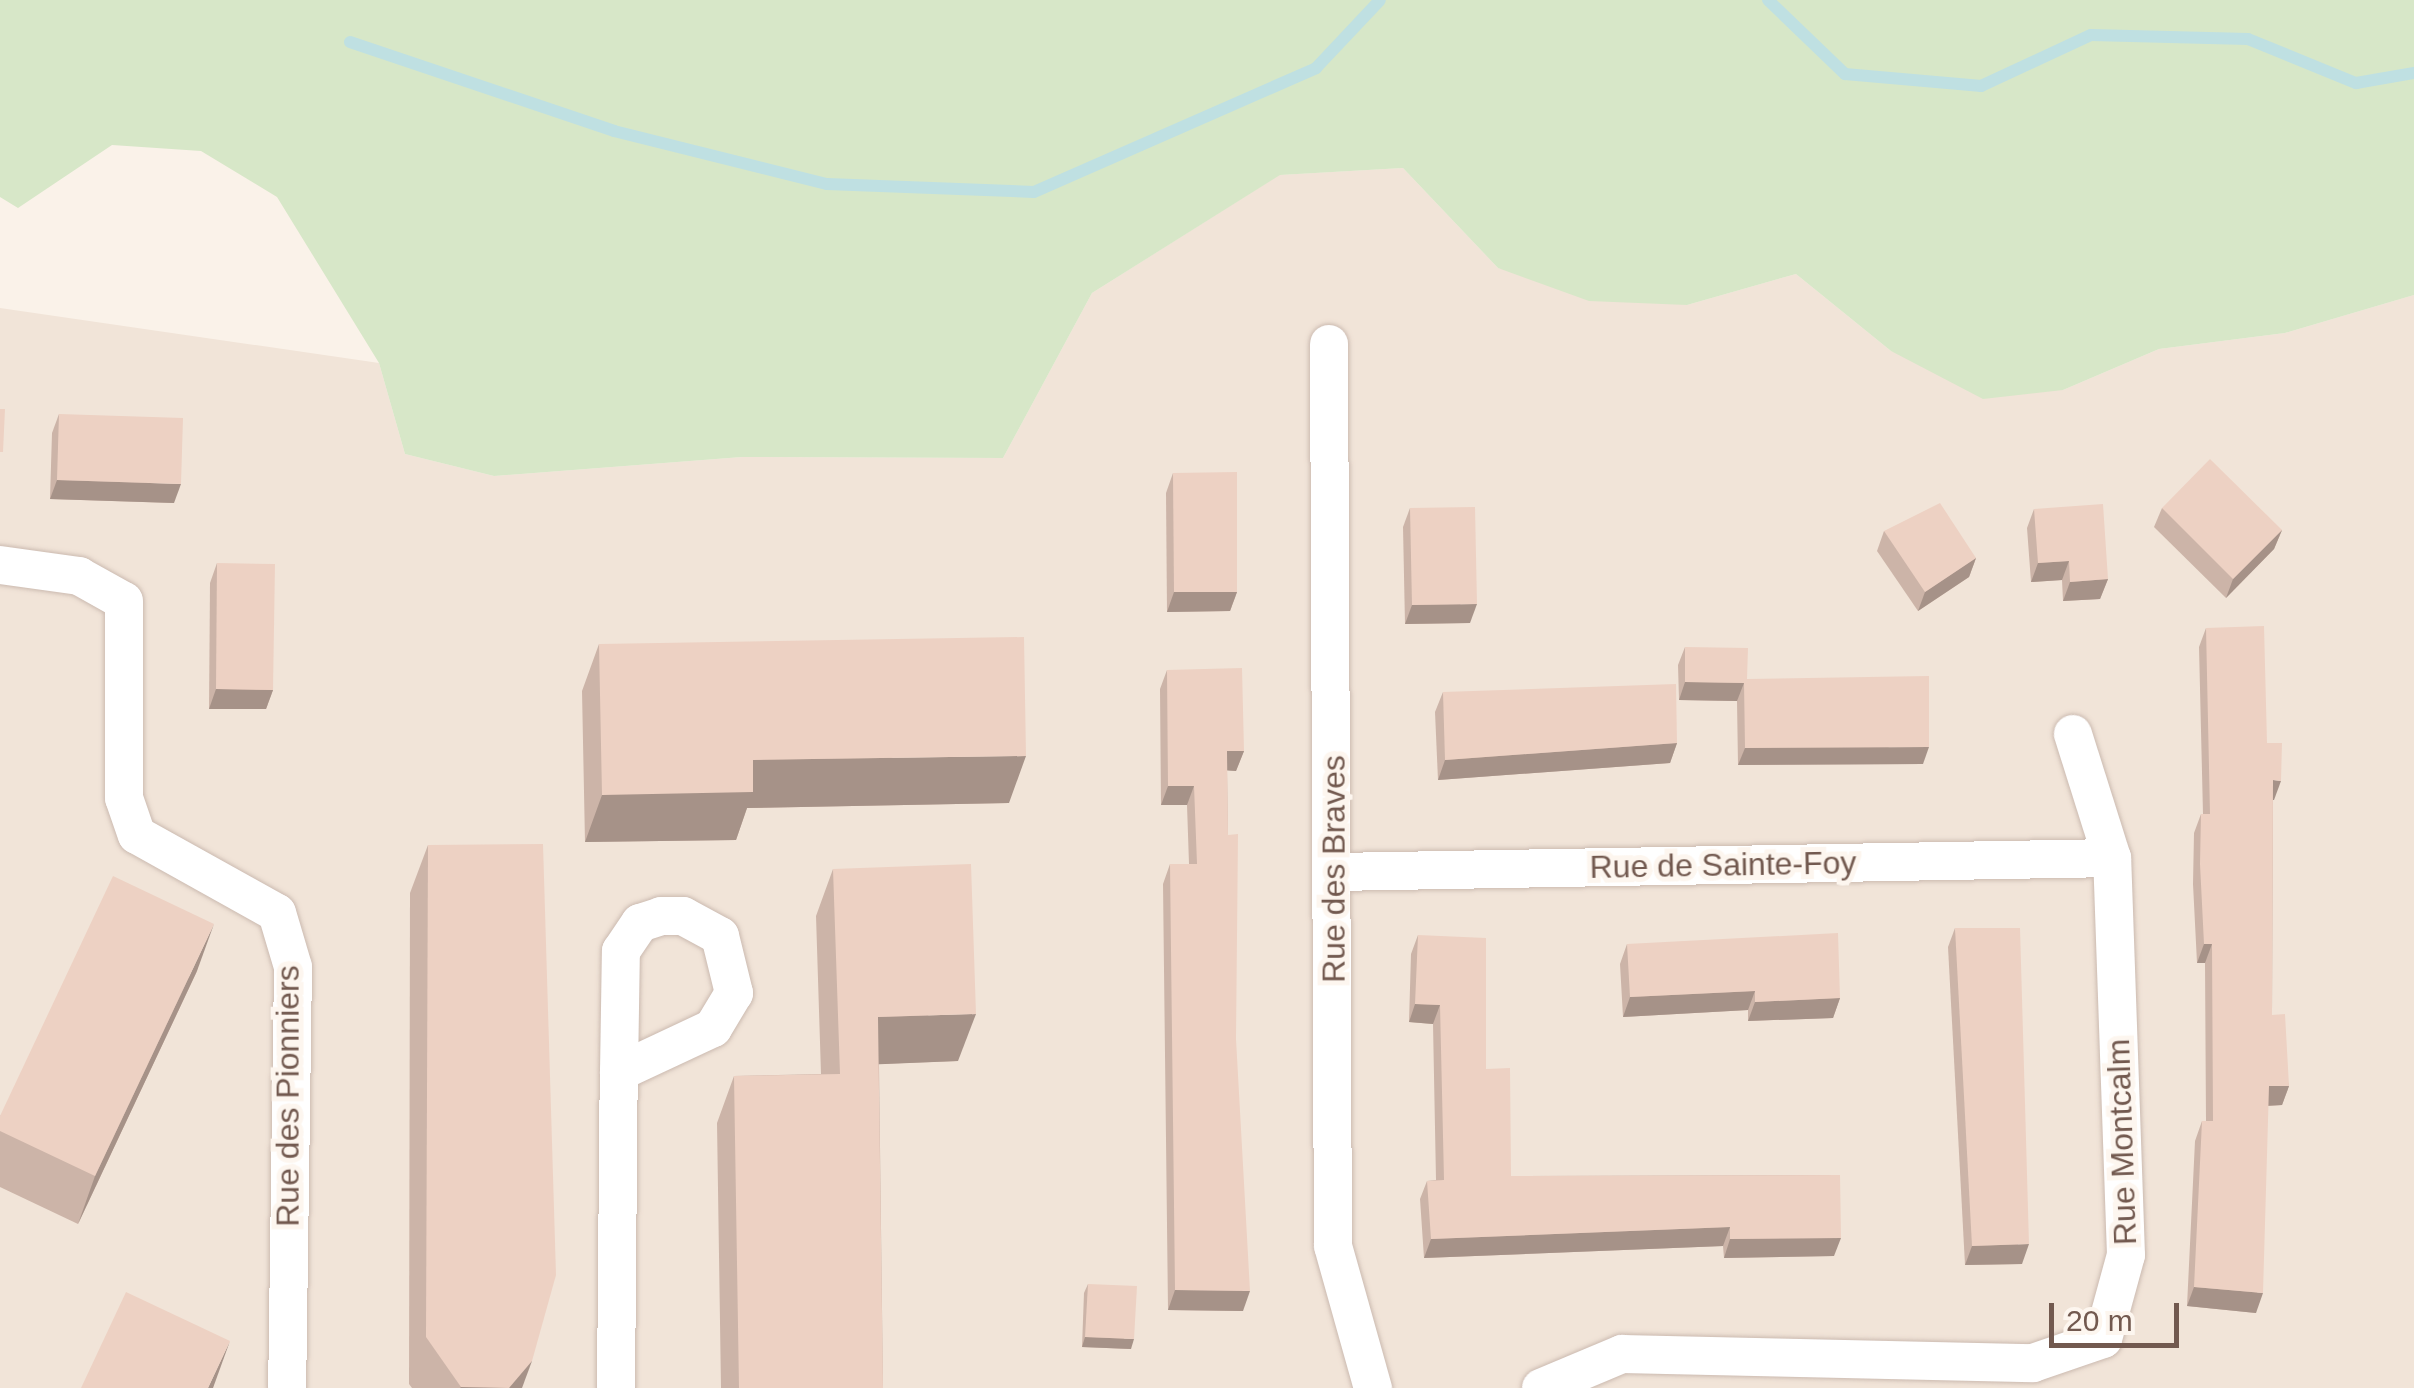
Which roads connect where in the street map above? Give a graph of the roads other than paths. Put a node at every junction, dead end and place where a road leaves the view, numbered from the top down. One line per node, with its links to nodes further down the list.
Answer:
1 (1328, 344): 5 (street, Rue des Braves)
2 (0, 565): 7 (street, Rue des Pionniers)
3 (2073, 734): 4 (street, Rue Montcalm)
4 (2112, 858): 5 (street, Rue de Sainte-Foy); 10 (street, Rue Montcalm)
5 (1335, 872): 9 (street, Rue des Braves)
6 (619, 1072): 8 (street)
7 (286, 1388)
8 (616, 1388)
9 (1373, 1388)
10 (1541, 1388)

